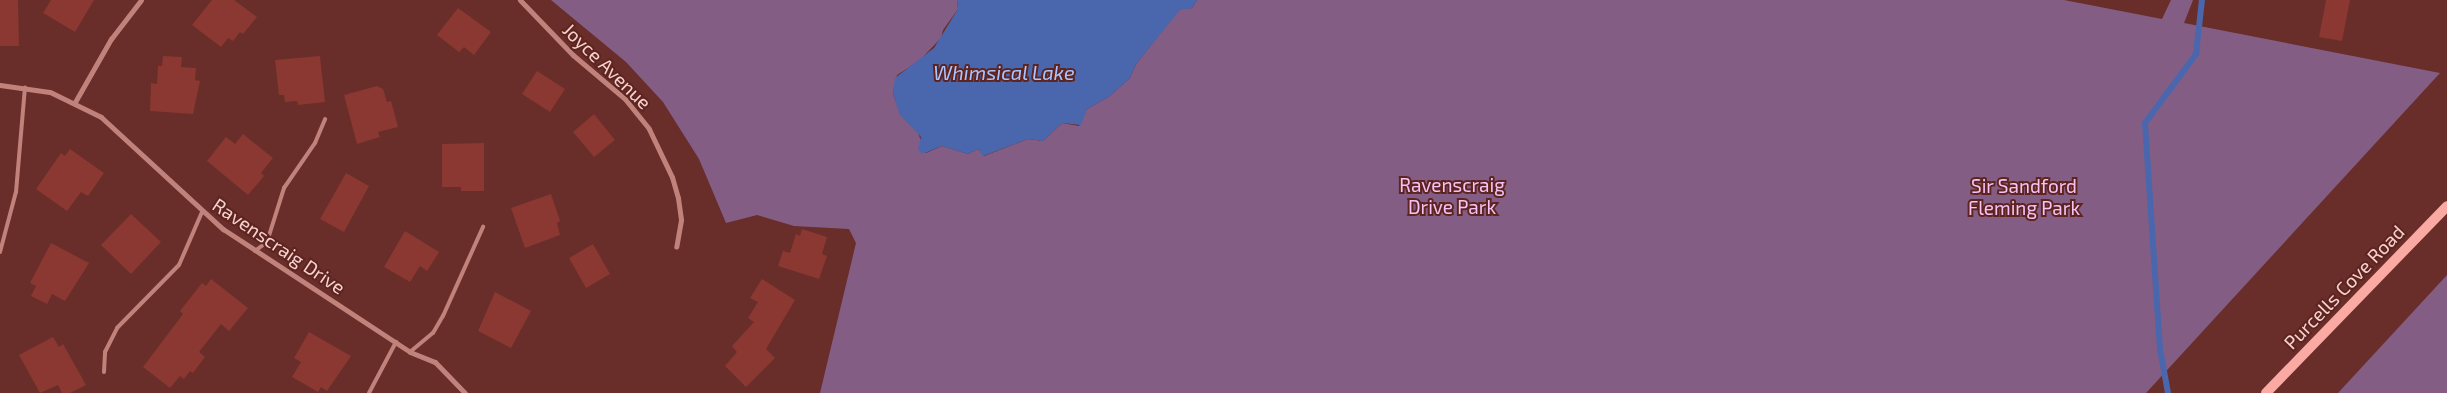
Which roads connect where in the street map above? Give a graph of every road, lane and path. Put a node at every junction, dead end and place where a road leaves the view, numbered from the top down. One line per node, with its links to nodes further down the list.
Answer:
1 (141, 0): 5 (street)
2 (520, 0): 10 (street, Joyce Avenue)
3 (0, 85): 4 (street, Ravenscraig Drive)
4 (25, 87): 5 (street, Ravenscraig Drive); 12 (lane)
5 (75, 102): 8 (street, Ravenscraig Drive)
6 (325, 119): 11 (lane)
7 (2447, 206): 18 (main road, Purcells Cove Road)
8 (202, 212): 11 (street, Ravenscraig Drive); 15 (lane)
9 (482, 227): 14 (lane)
10 (676, 248)
11 (255, 251): 13 (street, Ravenscraig Drive)
12 (0, 252)
13 (396, 342): 14 (street, Ravenscraig Drive); 16 (lane)
14 (410, 352): 17 (street, Ravenscraig Drive)
15 (104, 372)
16 (369, 393)
17 (465, 393)
18 (2266, 393)

